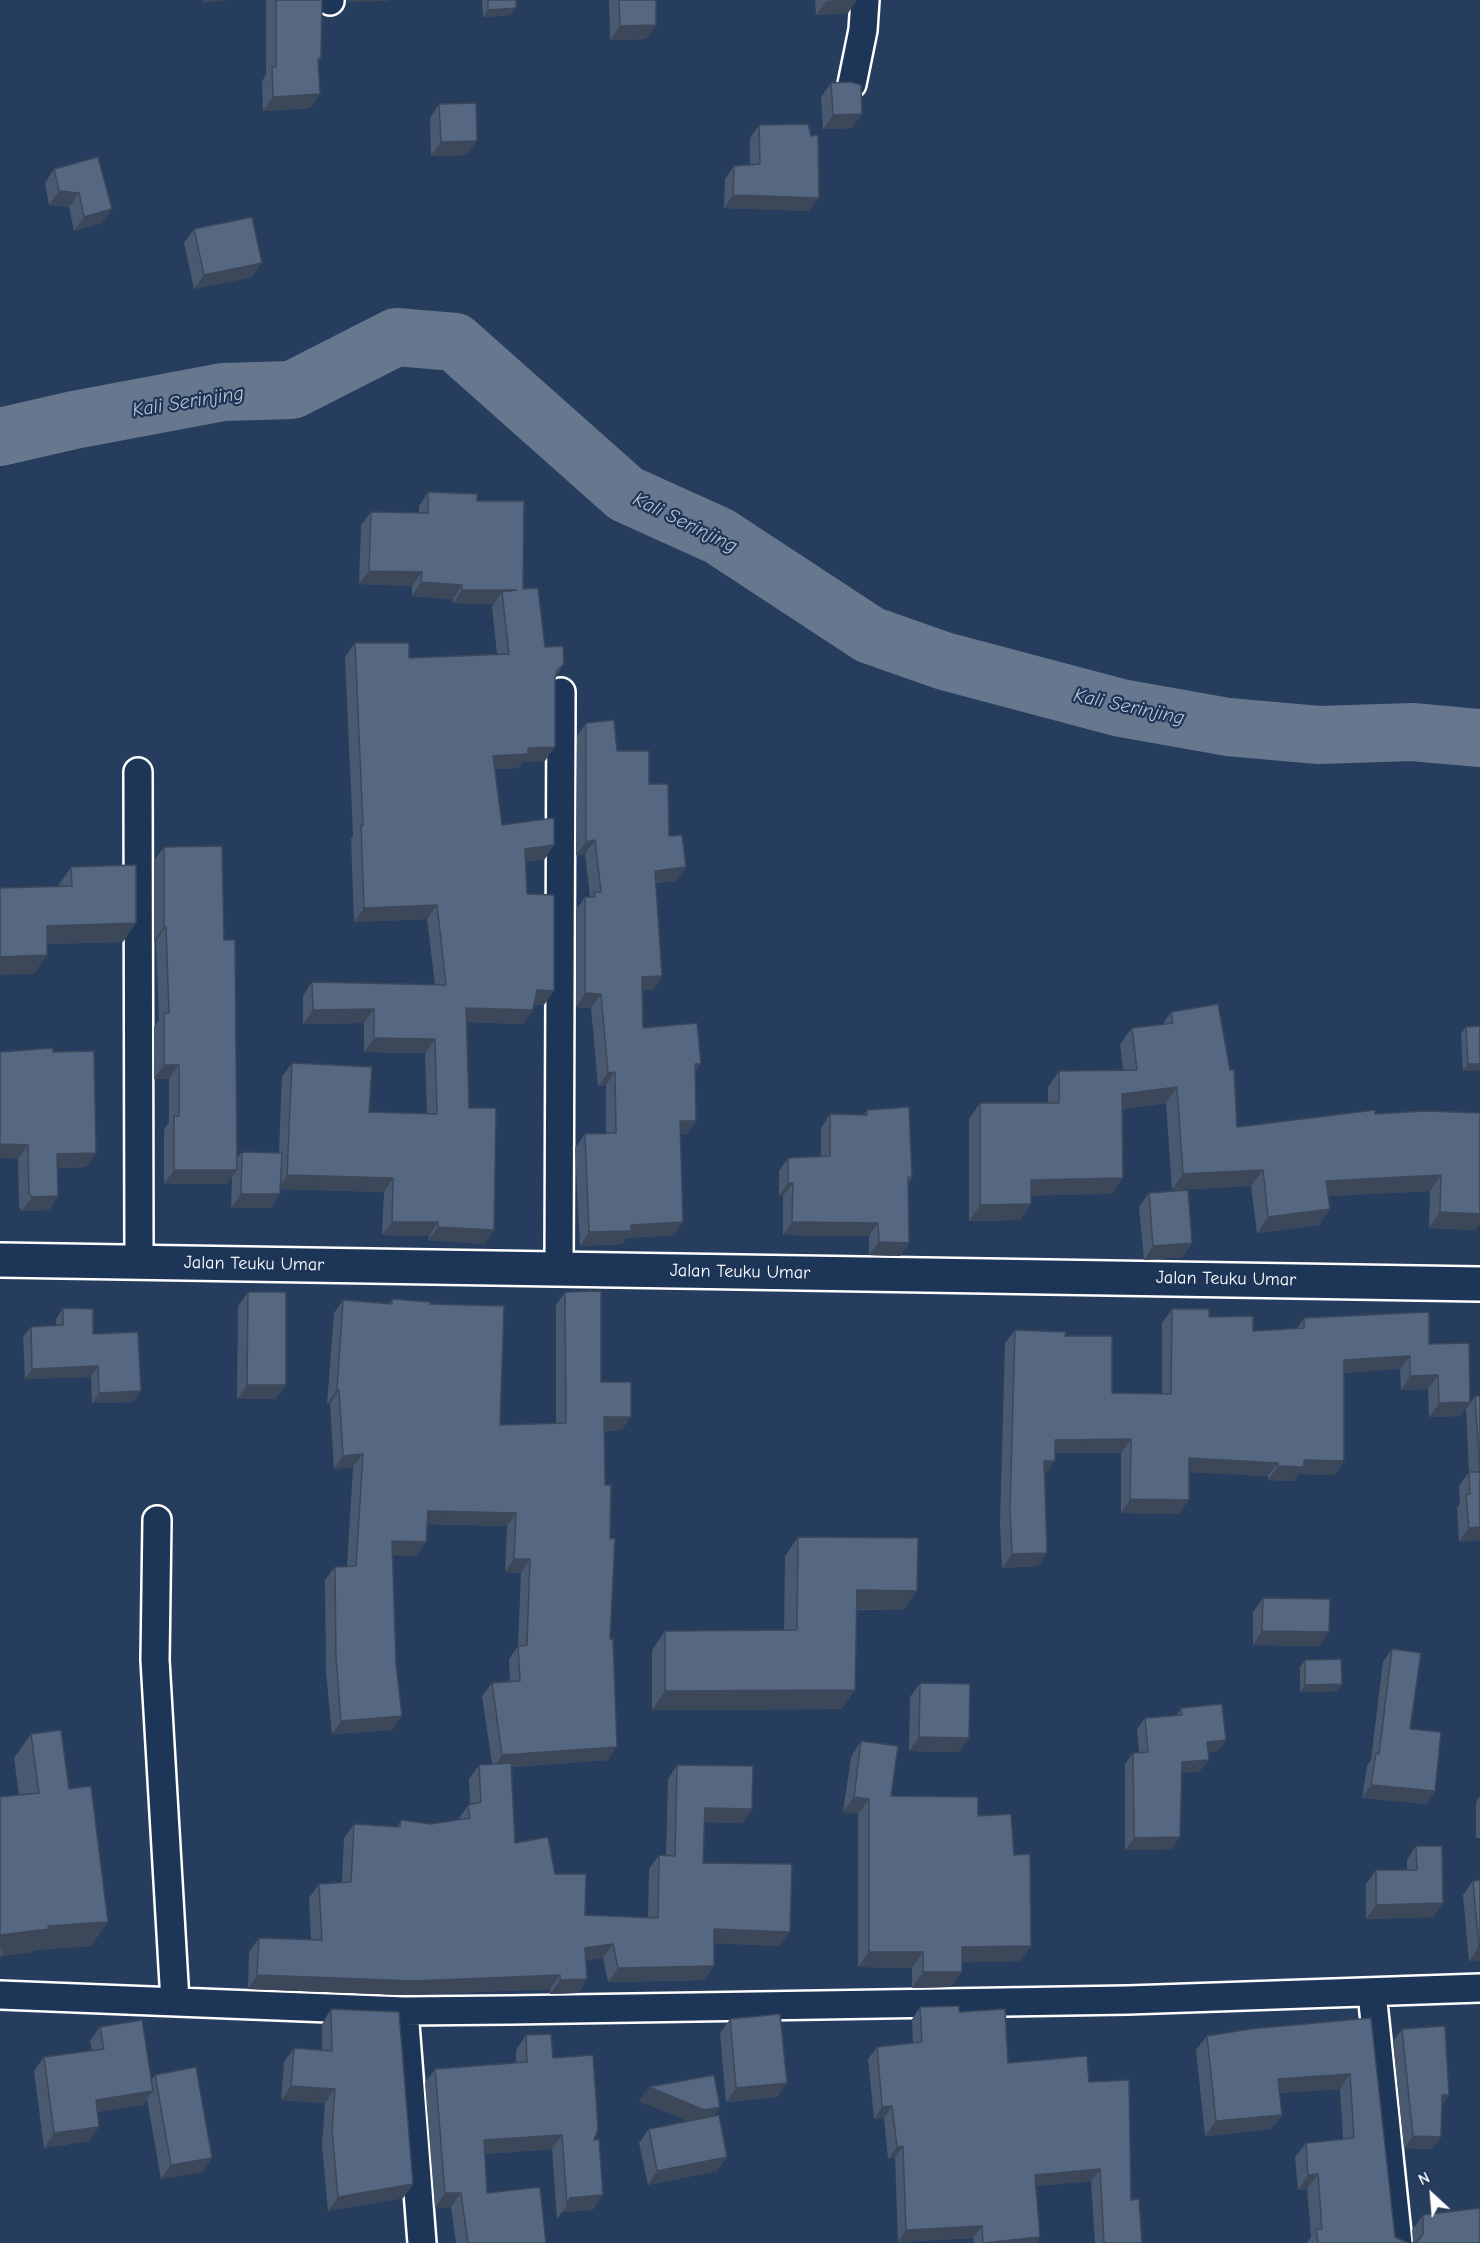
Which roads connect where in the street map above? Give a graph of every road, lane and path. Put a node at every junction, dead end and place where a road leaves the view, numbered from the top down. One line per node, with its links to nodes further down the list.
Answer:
1 (865, 0): 2 (street)
2 (852, 84)
3 (561, 692): 7 (street)
4 (138, 772): 6 (street)
5 (0, 1260): 6 (main road, Jalan Teuku Umar)
6 (139, 1262): 7 (main road, Jalan Teuku Umar)
7 (560, 1270): 8 (main road, Jalan Teuku Umar)
8 (1480, 1284)
9 (157, 1520): 13 (street)
10 (1480, 1988): 11 (street)
11 (1372, 1993): 14 (street); 16 (street)
12 (0, 1995): 13 (street)
13 (175, 2001): 14 (street)
14 (404, 2010): 15 (street)
15 (422, 2243)
16 (1398, 2243)

